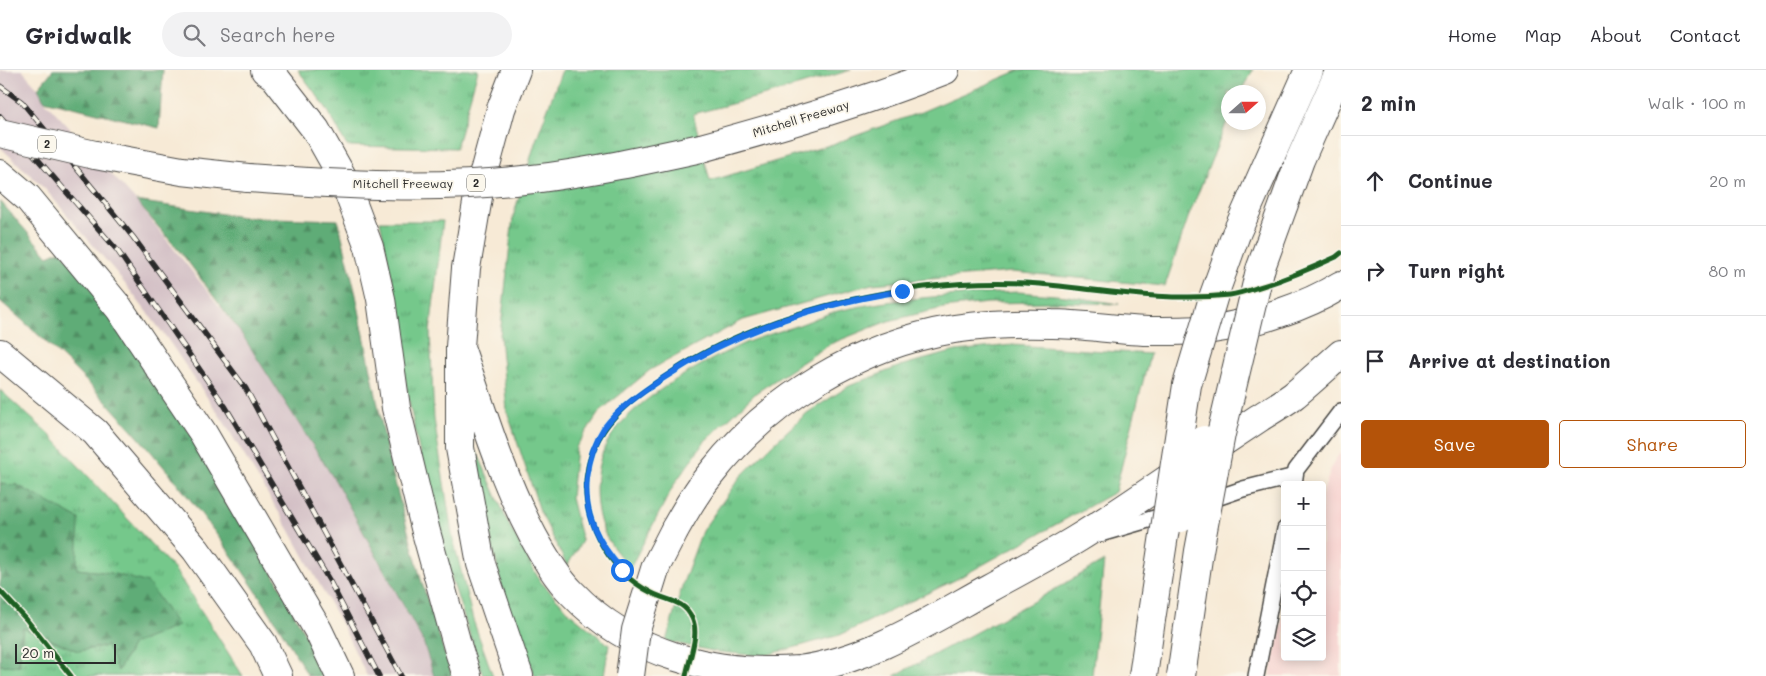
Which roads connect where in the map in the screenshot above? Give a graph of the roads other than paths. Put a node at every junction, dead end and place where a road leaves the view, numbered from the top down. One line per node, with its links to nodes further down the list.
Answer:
1 (265, 70): 20 (highway)
2 (516, 70): 10 (highway)
3 (945, 70): 6 (highway, Mitchell Freeway / 2, bridge)
4 (1309, 70): 17 (highway, bridge)
5 (1340, 70): 8 (highway)
6 (0, 133)
7 (0, 174): 19 (highway)
8 (1264, 257): 17 (highway, bridge); 24 (highway, bridge)
9 (1341, 284): 22 (highway, bridge)
10 (460, 347): 15 (highway); 21 (highway)
11 (0, 352): 18 (highway)
12 (1341, 354): 15 (highway)
13 (1341, 411): 14 (lane)
14 (1294, 480): 15 (lane)
15 (1076, 540)
16 (1281, 549): 25 (lane)
17 (1152, 620): 23 (highway)
18 (278, 676)
19 (340, 676)
20 (467, 676)
21 (519, 676)
22 (630, 676)
23 (1143, 676)
24 (1181, 676)
25 (1256, 676)

